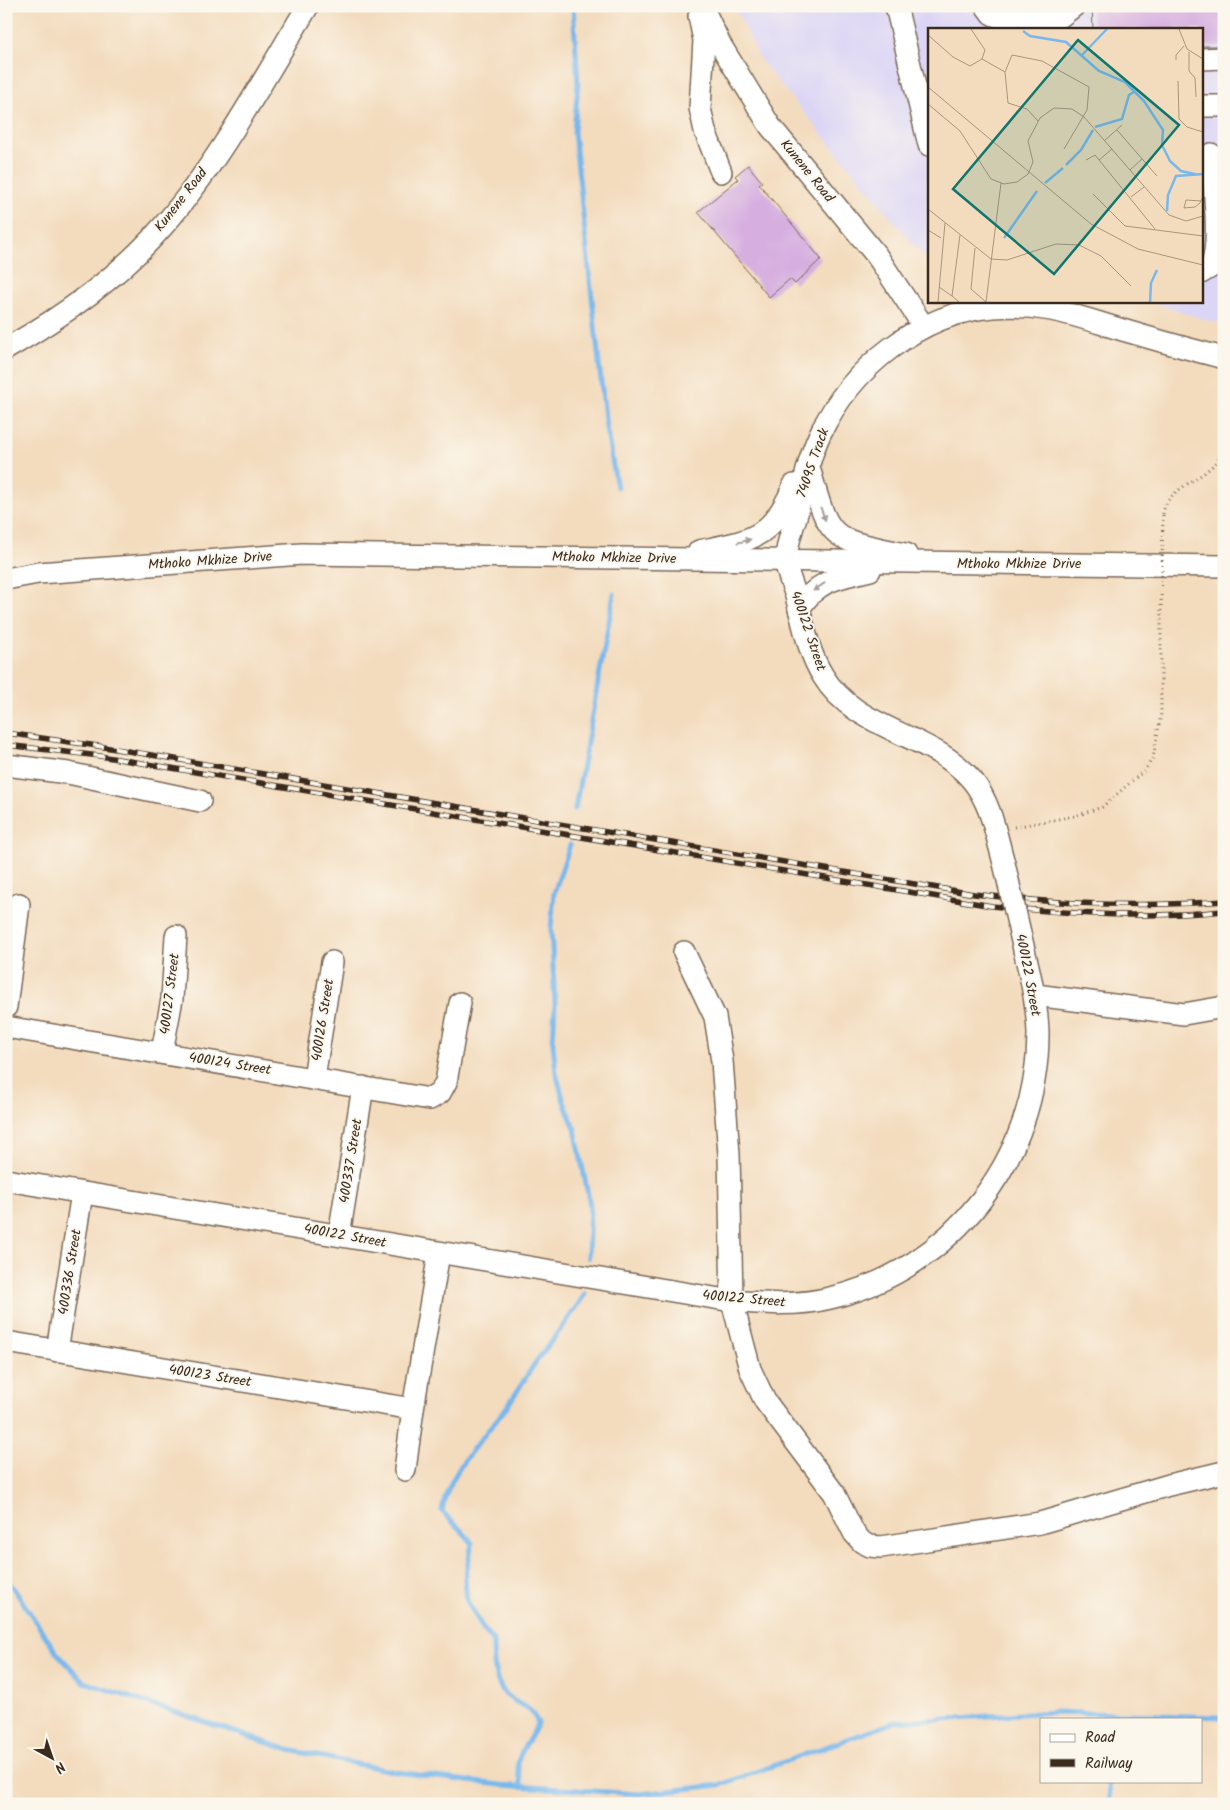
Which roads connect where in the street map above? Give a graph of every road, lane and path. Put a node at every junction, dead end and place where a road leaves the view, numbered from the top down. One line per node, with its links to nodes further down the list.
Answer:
1 (308, 6): 18 (street, Kunene Road)
2 (697, 6): 13 (street)
3 (702, 6): 17 (street, Kunene Road)
4 (896, 6): 11 (street)
5 (986, 6): 6 (street)
6 (1074, 6)
7 (1224, 58): 8 (street)
8 (1202, 59)
9 (1202, 106): 10 (street)
10 (1224, 106)
11 (928, 141)
12 (1212, 154): 14 (street)
13 (722, 172)
14 (1208, 199): 15 (street)
15 (1208, 237): 16 (street)
16 (1202, 272)
17 (924, 327): 19 (street, 74095 Track); 20 (street, 74095 Track)
18 (6, 349)
19 (1224, 358)
20 (819, 435): 22 (street, 74095 Track); 23 (street, one-way to 20)
21 (1224, 448): 32 (path, bridge)
22 (809, 467): 24 (street, 74095 Track); 26 (street, one-way to 26)
23 (662, 558): 24 (street, Mthoko Mkhize Drive); 28 (street, Mthoko Mkhize Drive)
24 (786, 562): 25 (street, Mthoko Mkhize Drive); 29 (street, 400122 Street)
25 (899, 563): 26 (street, Mthoko Mkhize Drive); 29 (street, one-way to 29)
26 (958, 564): 27 (street, Mthoko Mkhize Drive)
27 (1224, 566)
28 (6, 578)
29 (800, 609): 32 (street, 400122 Street)
30 (6, 764): 31 (street)
31 (200, 801)
32 (994, 830): 37 (street, 400122 Street, bridge)
33 (19, 904): 40 (street)
34 (176, 936): 42 (street, 400127 Street)
35 (684, 952): 49 (street)
36 (332, 962): 43 (street, 400126 Street)
37 (1035, 996): 39 (street); 49 (street, 400122 Street)
38 (460, 1003): 44 (street, 400124 Street)
39 (1224, 1006)
40 (6, 1007)
41 (6, 1027): 42 (street, 400124 Street)
42 (162, 1052): 43 (street, 400124 Street)
43 (314, 1078): 44 (street, 400124 Street)
44 (363, 1087): 47 (street, 400337 Street)
45 (6, 1180): 46 (street, 400122 Street)
46 (82, 1193): 47 (street, 400122 Street); 51 (street, 400336 Street)
47 (339, 1235): 48 (street, 400122 Street)
48 (439, 1252): 49 (street, 400122 Street); 52 (street)
49 (732, 1301): 54 (street)
50 (6, 1342): 51 (street, 400123 Street)
51 (57, 1351): 52 (street, 400123 Street)
52 (413, 1409): 53 (street)
53 (405, 1470)
54 (1224, 1472)

